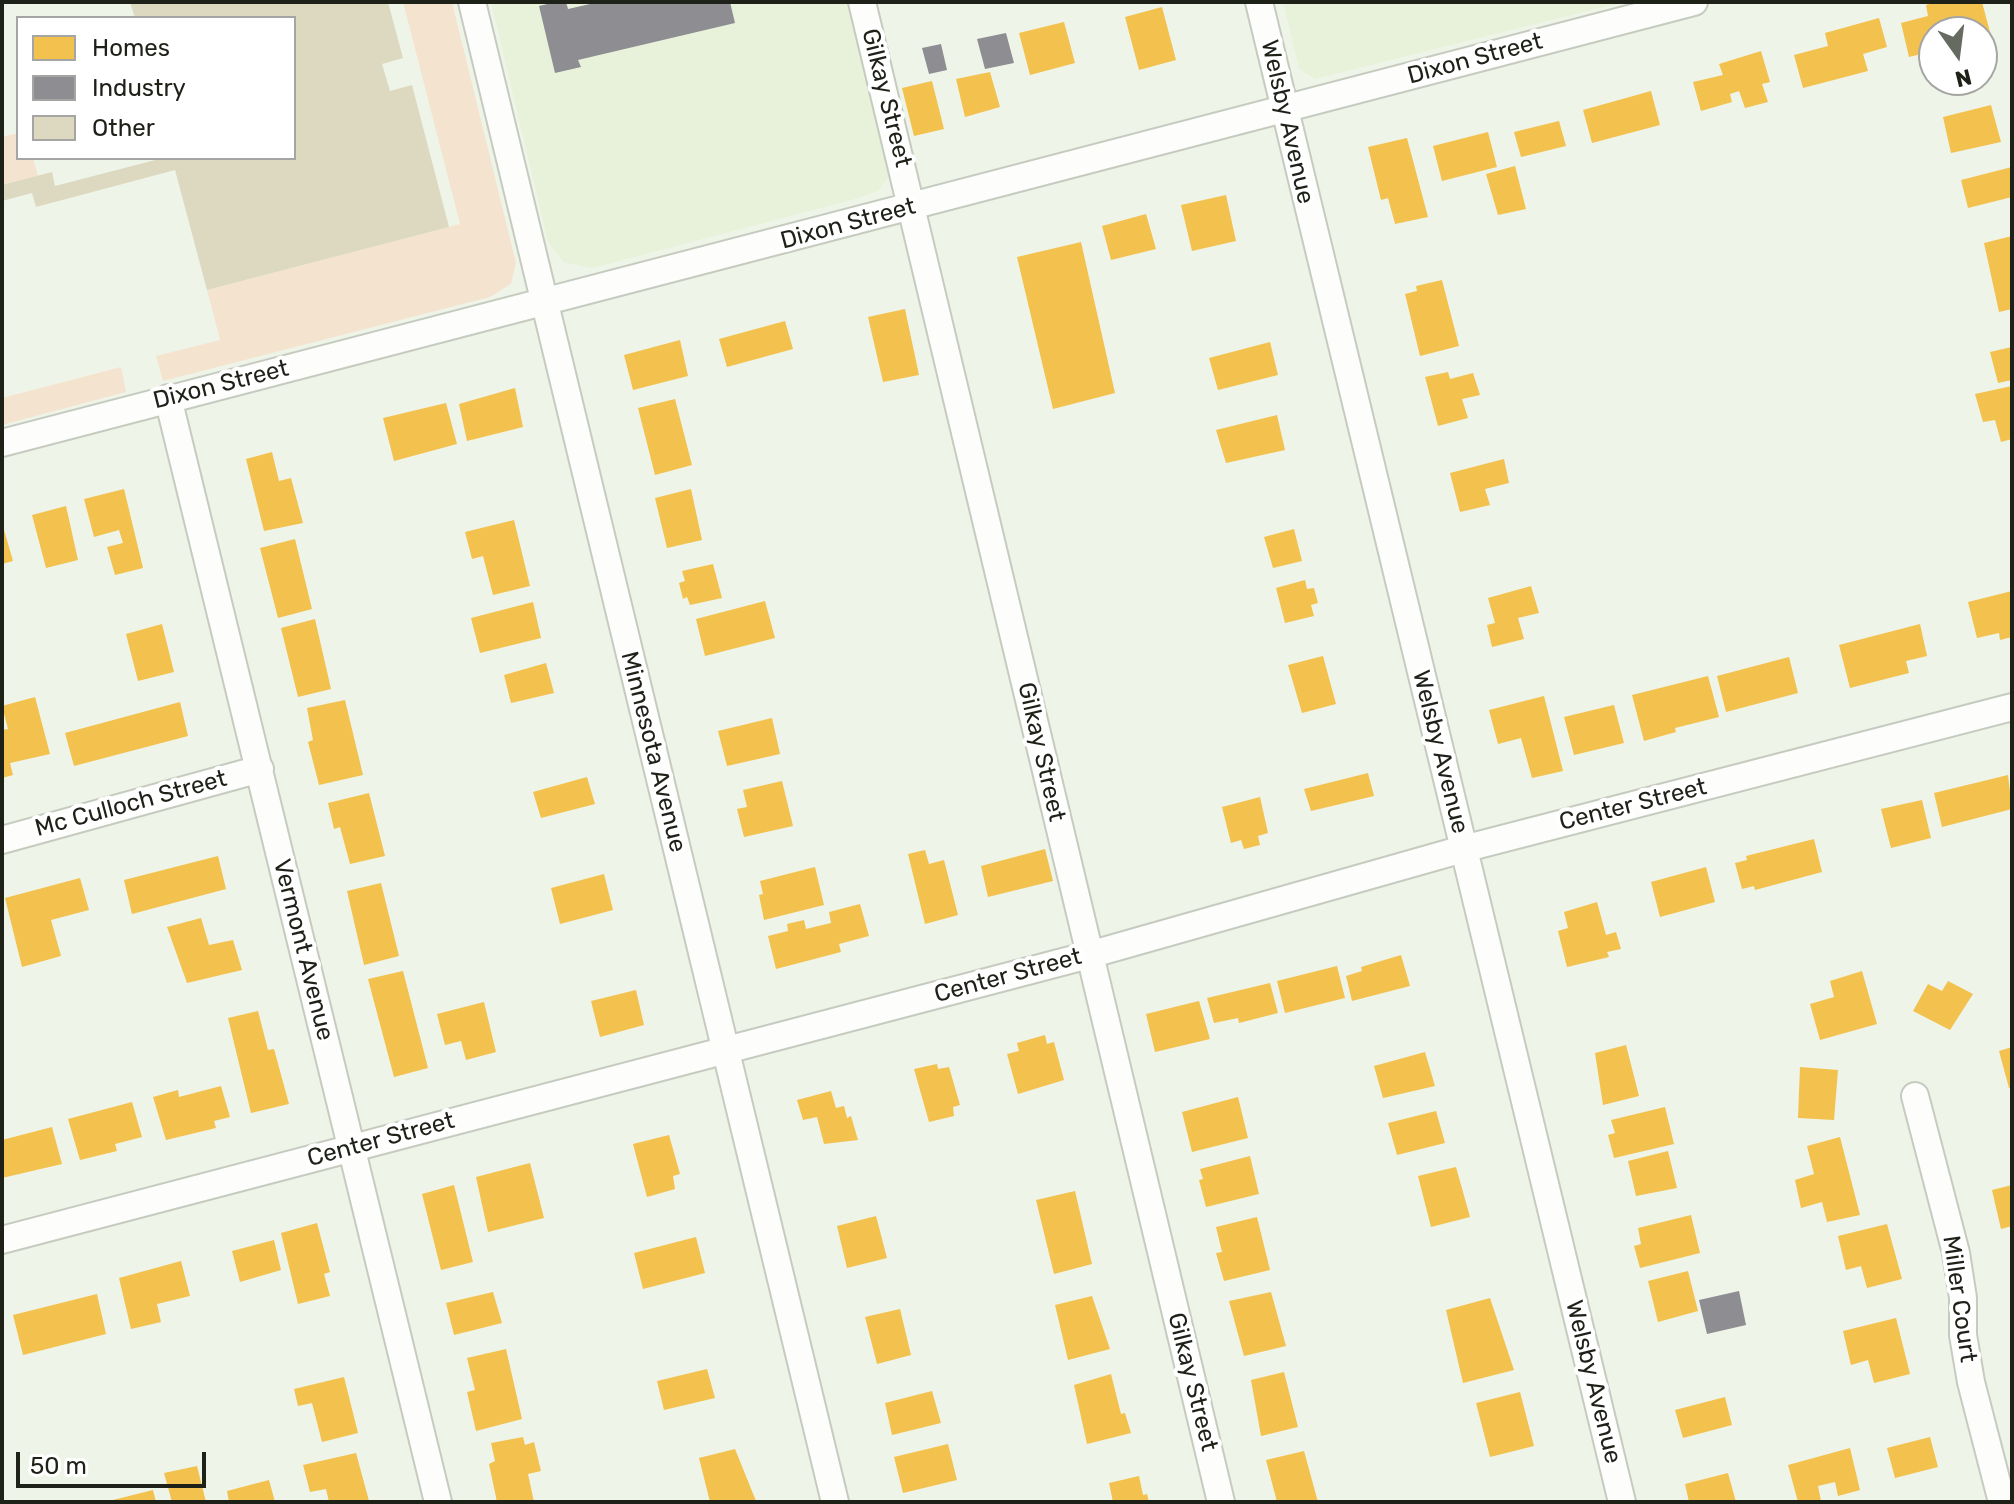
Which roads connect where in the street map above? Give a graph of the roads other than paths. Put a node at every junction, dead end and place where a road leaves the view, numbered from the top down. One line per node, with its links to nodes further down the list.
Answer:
1 (472, 2): 7 (street, Minnesota Avenue)
2 (862, 2): 6 (street, Gilkay Street)
3 (1259, 2): 5 (street, Welsby Avenue)
4 (1694, 2): 5 (street, Dixon Street)
5 (1283, 108): 6 (street, Dixon Street); 13 (street, Welsby Avenue)
6 (912, 207): 7 (street, Dixon Street); 14 (street, Gilkay Street)
7 (545, 304): 8 (street, Dixon Street); 15 (street, Minnesota Avenue)
8 (168, 398): 9 (street, Dixon Street); 11 (street, Vermont Avenue)
9 (2, 443)
10 (2012, 707): 13 (street, Center Street)
11 (260, 769): 12 (street, Mc Culloch Street); 17 (street, Vermont Avenue)
12 (2, 840)
13 (1463, 849): 14 (street, Center Street); 22 (street, Welsby Avenue)
14 (1089, 955): 15 (street, Center Street); 21 (street, Gilkay Street)
15 (725, 1051): 17 (street, Center Street); 20 (street, Minnesota Avenue)
16 (1915, 1096): 23 (street, Miller Court)
17 (351, 1148): 18 (street, Center Street); 19 (street, Vermont Avenue)
18 (2, 1240)
19 (438, 1502)
20 (835, 1502)
21 (1221, 1502)
22 (1622, 1502)
23 (2002, 1502)

